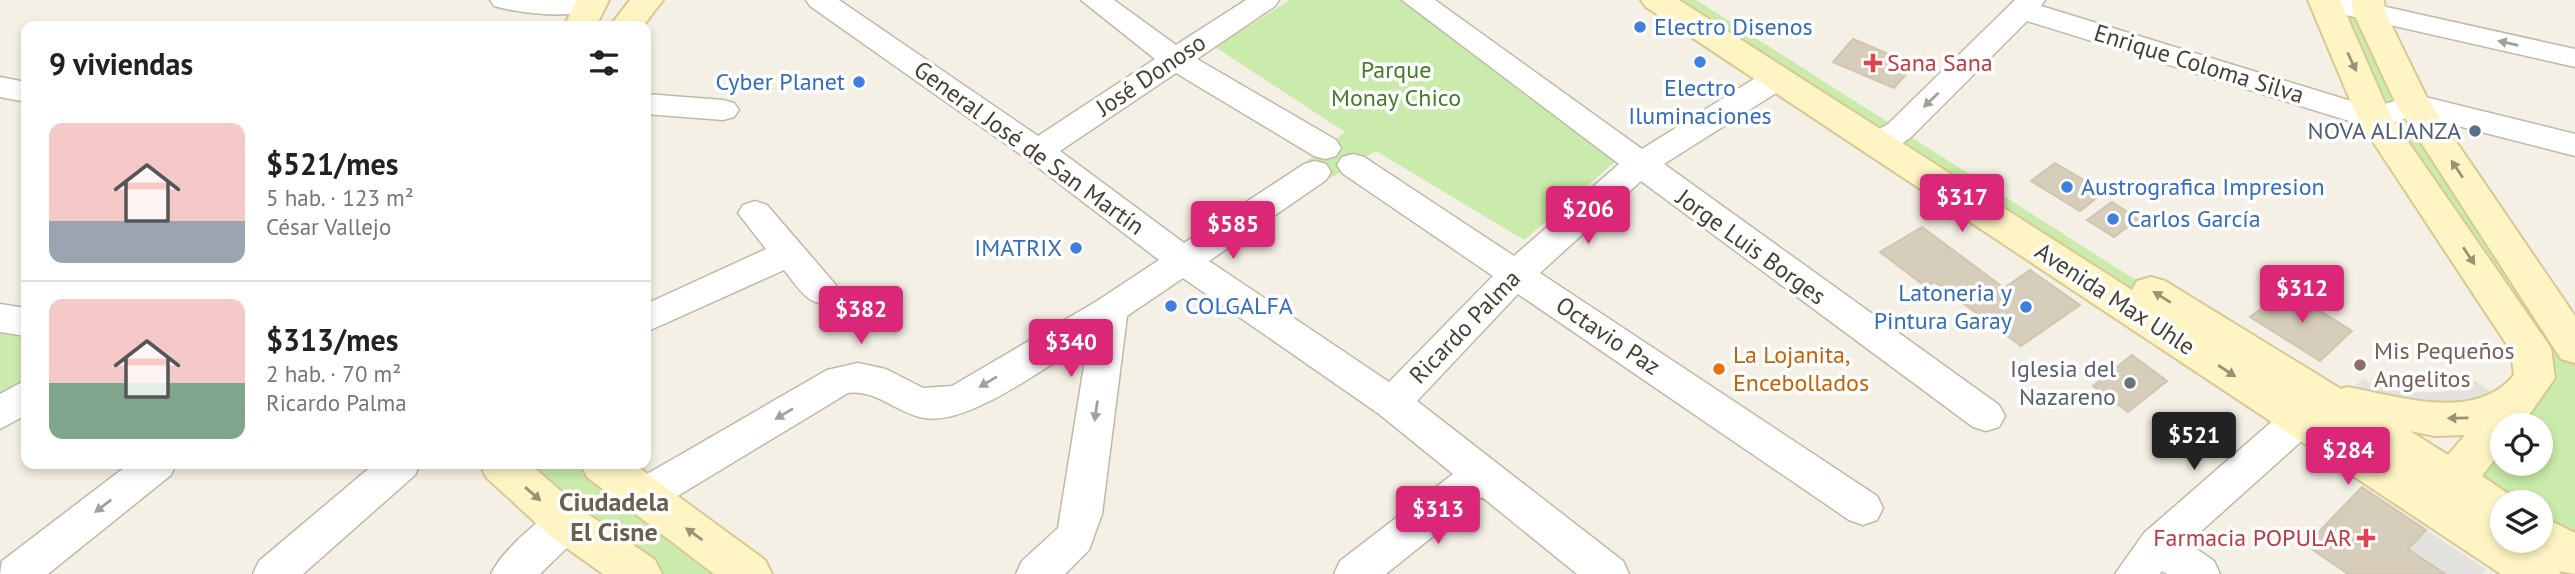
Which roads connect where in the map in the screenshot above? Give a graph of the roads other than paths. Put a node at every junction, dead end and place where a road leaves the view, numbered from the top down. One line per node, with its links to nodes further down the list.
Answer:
1 (504, 0): 11 (street)
2 (647, 0): 12 (main road)
3 (1095, 0): 14 (street, Octavio Paz)
4 (1265, 0): 14 (street, José Donoso)
5 (1416, 0): 26 (street, Jorge Luis Borges)
6 (1674, 1): 15 (main road, Avenida Max Uhle); 22 (main road, Avenida Max Uhle)
7 (2324, 1): 10 (street); 21 (main road, one-way to 21)
8 (839, 4): 24 (street, General José de San Martín)
9 (2027, 5): 21 (street, Enrique Coloma Silva); 22 (street, one-way to 22)
10 (2369, 6): 13 (street, one-way to 10); 19 (main road)
11 (588, 10)
12 (630, 21)
13 (2575, 58)
14 (1175, 59): 24 (street, José Donoso); 25 (street, Octavio Paz)
15 (1776, 79): 22 (main road, Avenida Max Uhle); 26 (street, Ricardo Palma)
16 (0, 87): 17 (street)
17 (21, 91)
18 (651, 104): 20 (street)
19 (2413, 104): 21 (street); 23 (street); 36 (main road, one-way to 19)
20 (723, 110)
21 (2375, 119): 37 (main road, one-way to 37)
22 (1888, 138): 40 (main road, Avenida Max Uhle)
23 (2575, 145)
24 (1038, 151): 29 (street, General José de San Martín)
25 (1331, 162): 29 (street); 30 (street, Octavio Paz)
26 (1639, 165): 30 (street, Ricardo Palma); 42 (street, Jorge Luis Borges)
27 (755, 213): 28 (street)
28 (789, 253): 31 (street); 33 (street)
29 (1184, 261): 32 (street); 39 (street, General José de San Martín)
30 (1516, 274): 39 (street, Ricardo Palma); 51 (street, Octavio Paz)
31 (823, 293)
32 (1110, 310): 49 (street, one-way to 49); 61 (street, one-way to 61)
33 (651, 317)
34 (0, 318): 35 (street)
35 (21, 321)
36 (2575, 348)
37 (2522, 397): 40 (main road, one-way to 40); 48 (main road)
38 (21, 399): 41 (street)
39 (1392, 403): 47 (street, General José de San Martín)
40 (2312, 408): 48 (main road, Avenida Max Uhle); 55 (street)
41 (0, 414)
42 (1986, 416)
43 (150, 469): 56 (street, one-way to 56)
44 (395, 469): 57 (street)
45 (507, 469): 52 (main road, one-way to 52)
46 (608, 469): 49 (main road)
47 (1483, 472): 62 (street); 63 (street, General José de San Martín)
48 (2442, 491): 50 (main road, Avenida Max Uhle); 65 (main road, Avenida Max Uhle)
49 (642, 497): 60 (main road, one-way to 49)
50 (2490, 507)
51 (1863, 508)
52 (566, 523): 58 (street); 59 (main road)
53 (2553, 543): 54 (main road)
54 (2575, 557)
55 (2147, 560): 64 (street)
56 (17, 574)
57 (274, 574)
58 (512, 574)
59 (639, 574)
60 (749, 574)
61 (1037, 574)
62 (1355, 574)
63 (1608, 574)
64 (2199, 574)
65 (2538, 574)

